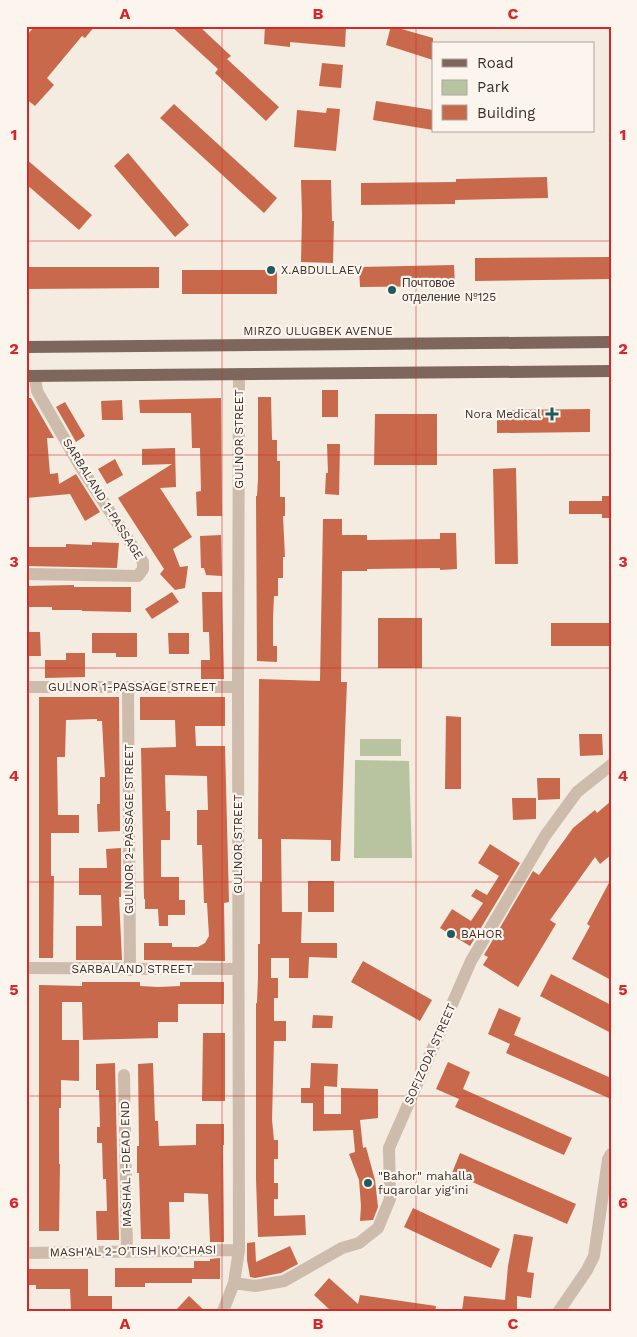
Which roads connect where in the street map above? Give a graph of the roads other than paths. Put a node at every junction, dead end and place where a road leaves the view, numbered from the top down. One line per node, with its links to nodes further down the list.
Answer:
1 (611, 342): 2 (main road, MIRZO ULUGBEK AVENUE)
2 (26, 347)
3 (611, 371): 4 (main road)
4 (239, 374): 5 (main road); 8 (street, GULNOR STREET)
5 (30, 376): 6 (street, SARBALAND 1-PASSAGE)
6 (26, 574)
7 (26, 687): 9 (street, GULNOR 1-PASSAGE STREET)
8 (238, 687): 9 (street, GULNOR 1-PASSAGE STREET); 12 (street, GULNOR STREET)
9 (128, 688): 13 (street, GULNOR 2-PASSAGE STREET)
10 (611, 765): 20 (street, SOFIZODA STREET)
11 (26, 968): 13 (street, SARBALAND STREET)
12 (238, 969): 13 (street, SARBALAND STREET); 17 (street, GULNOR STREET)
13 (130, 970)
14 (124, 1075): 18 (street, MASHAL 1-DEAD END)
15 (611, 1154): 16 (street)
16 (606, 1205): 22 (street)
17 (239, 1250): 18 (street, MASH'AL 2-O'TISH KO'CHASI); 20 (street, GULNOR STREET)
18 (127, 1252): 19 (street, MASH'AL 2-O'TISH KO'CHASI)
19 (26, 1253)
20 (234, 1284): 21 (street, GULNOR STREET)
21 (223, 1311)
22 (559, 1311)

